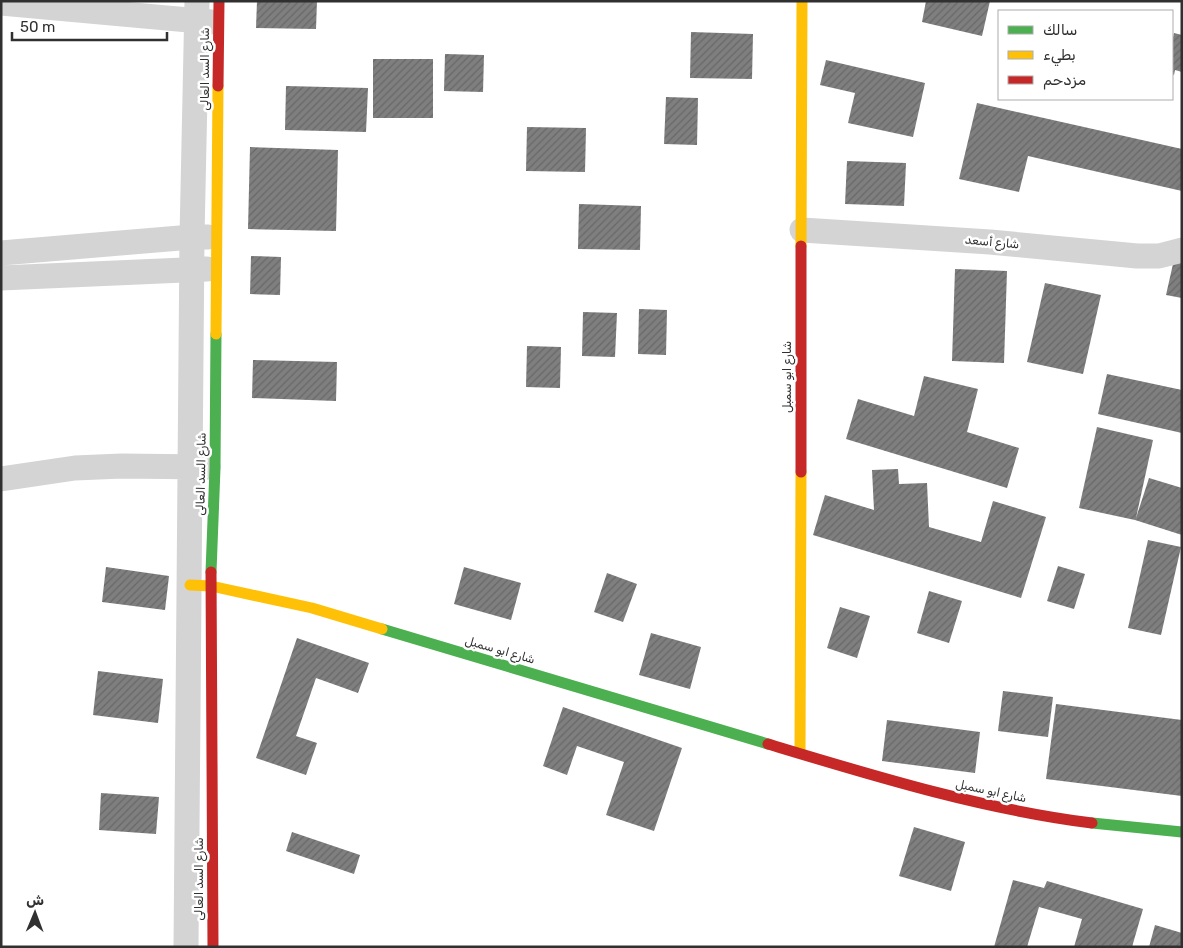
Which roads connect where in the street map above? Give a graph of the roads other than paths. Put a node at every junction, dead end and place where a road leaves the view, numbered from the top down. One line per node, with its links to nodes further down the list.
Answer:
1 (802, 1): 4 (street, شارع ابو سمبل)
2 (1, 3): 3 (street)
3 (208, 11): 5 (street); 6 (street, شارع السد العالى)
4 (802, 230): 7 (street, شارع أسعد); 15 (street, شارع ابو سمبل)
5 (192, 237): 6 (street); 8 (street); 10 (street)
6 (218, 237): 9 (street, شارع السد العالى)
7 (1182, 250)
8 (1, 253)
9 (217, 269): 10 (street); 12 (street, شارع السد العالى)
10 (192, 270): 11 (street); 12 (street)
11 (1, 278)
12 (203, 467): 13 (street); 14 (street)
13 (1, 479)
14 (201, 586): 15 (street, شارع ابو سمبل); 17 (street); 18 (street, شارع السد العالى)
15 (800, 752): 16 (street, شارع ابو سمبل)
16 (1182, 832)
17 (186, 947)
18 (213, 947)

